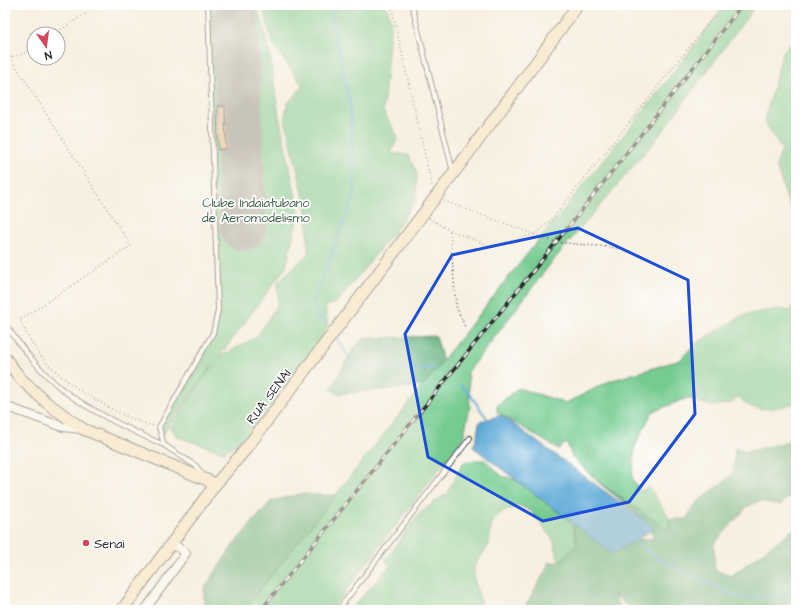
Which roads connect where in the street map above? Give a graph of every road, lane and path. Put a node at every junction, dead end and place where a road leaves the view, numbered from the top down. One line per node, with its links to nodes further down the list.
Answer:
1 (99, 5): 7 (path)
2 (208, 5): 21 (lane)
3 (391, 5): 12 (path)
4 (412, 5): 11 (lane)
5 (578, 5): 11 (street, RUA SENAI)
6 (722, 5): 15 (path)
7 (66, 26)
8 (26, 52): 9 (path)
9 (10, 58): 10 (path); 21 (path)
10 (5, 59)
11 (453, 174): 12 (street, RUA SENAI)
12 (435, 198): 13 (street, RUA SENAI); 15 (path)
13 (422, 214): 14 (path); 25 (street, RUA SENAI)
14 (450, 230): 15 (path); 18 (path)
15 (536, 234): 16 (path)
16 (619, 248)
17 (5, 324): 24 (lane)
18 (465, 327)
19 (5, 358): 22 (street)
20 (5, 406): 22 (street)
21 (158, 427): 24 (lane)
22 (83, 429): 25 (street)
23 (470, 438): 29 (lane)
24 (164, 445): 25 (lane)
25 (211, 482): 26 (street, RUA SENAI)
26 (172, 543): 27 (street, RUA SENAI); 28 (street)
27 (122, 610)
28 (145, 610)
29 (338, 610)

